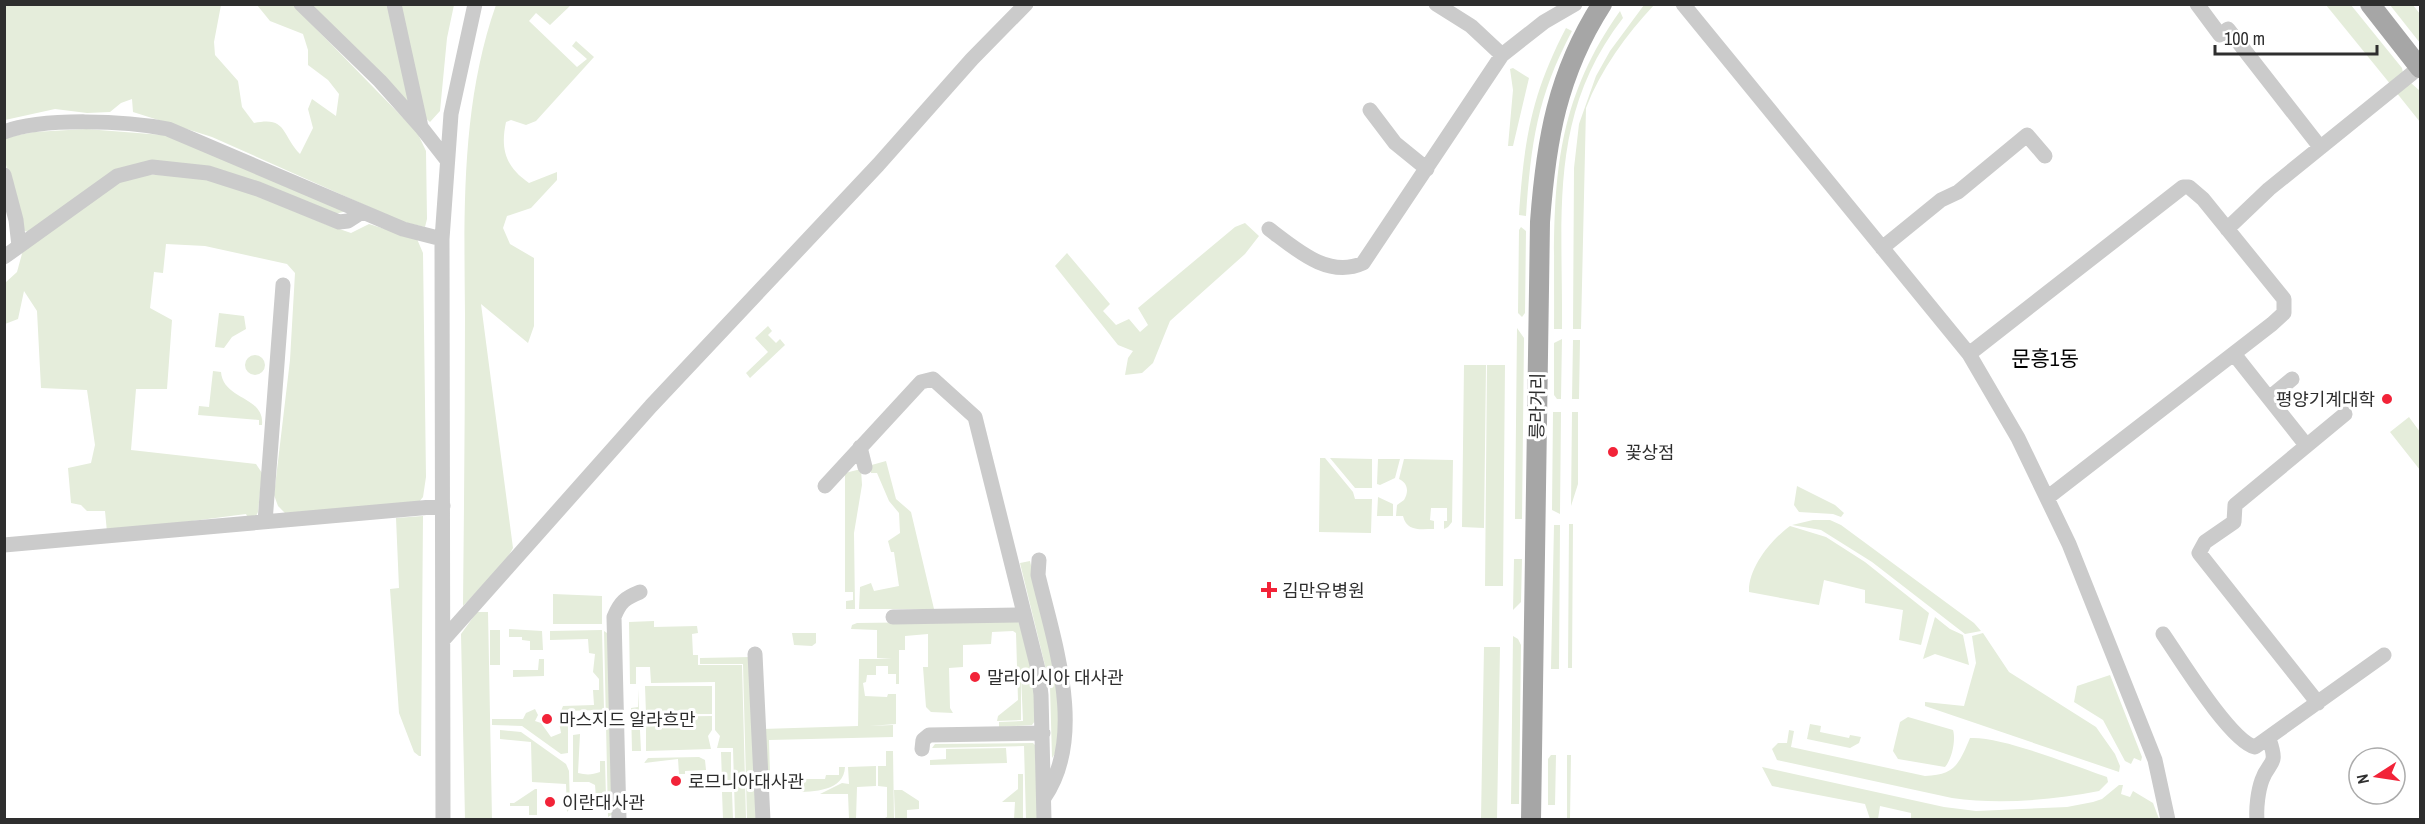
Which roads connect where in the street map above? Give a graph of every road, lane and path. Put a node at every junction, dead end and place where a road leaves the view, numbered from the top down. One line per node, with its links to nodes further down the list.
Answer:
1 (301, 4): 14 (street)
2 (394, 4): 14 (street)
3 (475, 4): 18 (street)
4 (1026, 4): 47 (street)
5 (1436, 4): 11 (street)
6 (1575, 4): 11 (street)
7 (1602, 4): 59 (main road, 릉라거리)
8 (1683, 4): 26 (street)
9 (2197, 4): 16 (street)
10 (2370, 4): 12 (main road)
11 (1502, 55): 19 (street)
12 (2420, 67): 16 (street)
13 (1370, 110): 19 (street)
14 (421, 127): 18 (street)
15 (4, 132): 21 (street)
16 (2320, 147): 23 (street)
17 (2045, 156): 26 (street)
18 (447, 159): 24 (street)
19 (1427, 169): 22 (street)
20 (4, 175): 25 (street)
21 (362, 212): 24 (street); 25 (street)
22 (1269, 229)
23 (2227, 229): 29 (street); 30 (street)
24 (442, 239): 39 (street)
25 (19, 246): 27 (street)
26 (1881, 248): 29 (street)
27 (4, 257)
28 (283, 285): 40 (street)
29 (1969, 354): 38 (street)
30 (2234, 354): 32 (street); 38 (street)
31 (2292, 380): 32 (street)
32 (2269, 398): 34 (street)
33 (2345, 414): 34 (street)
34 (2306, 445): 50 (street)
35 (860, 447): 36 (street); 37 (street); 44 (street)
36 (865, 467)
37 (825, 486)
38 (2047, 498): 60 (street)
39 (443, 506): 40 (street); 47 (street)
40 (265, 522): 41 (street)
41 (4, 545)
42 (1039, 560): 54 (street)
43 (640, 592): 56 (street)
44 (1023, 615): 45 (street); 51 (street)
45 (893, 617)
46 (2163, 634): 52 (street)
47 (444, 639): 55 (street)
48 (754, 654): 57 (street)
49 (2384, 655): 50 (street)
50 (2318, 703): 52 (street)
51 (1043, 733): 53 (street); 54 (street)
52 (2269, 739): 61 (street)
53 (922, 749)
54 (1044, 798): 58 (street)
55 (443, 819)
56 (619, 819)
57 (763, 819)
58 (1044, 819)
59 (1531, 819)
60 (2168, 819)
61 (2257, 819)

